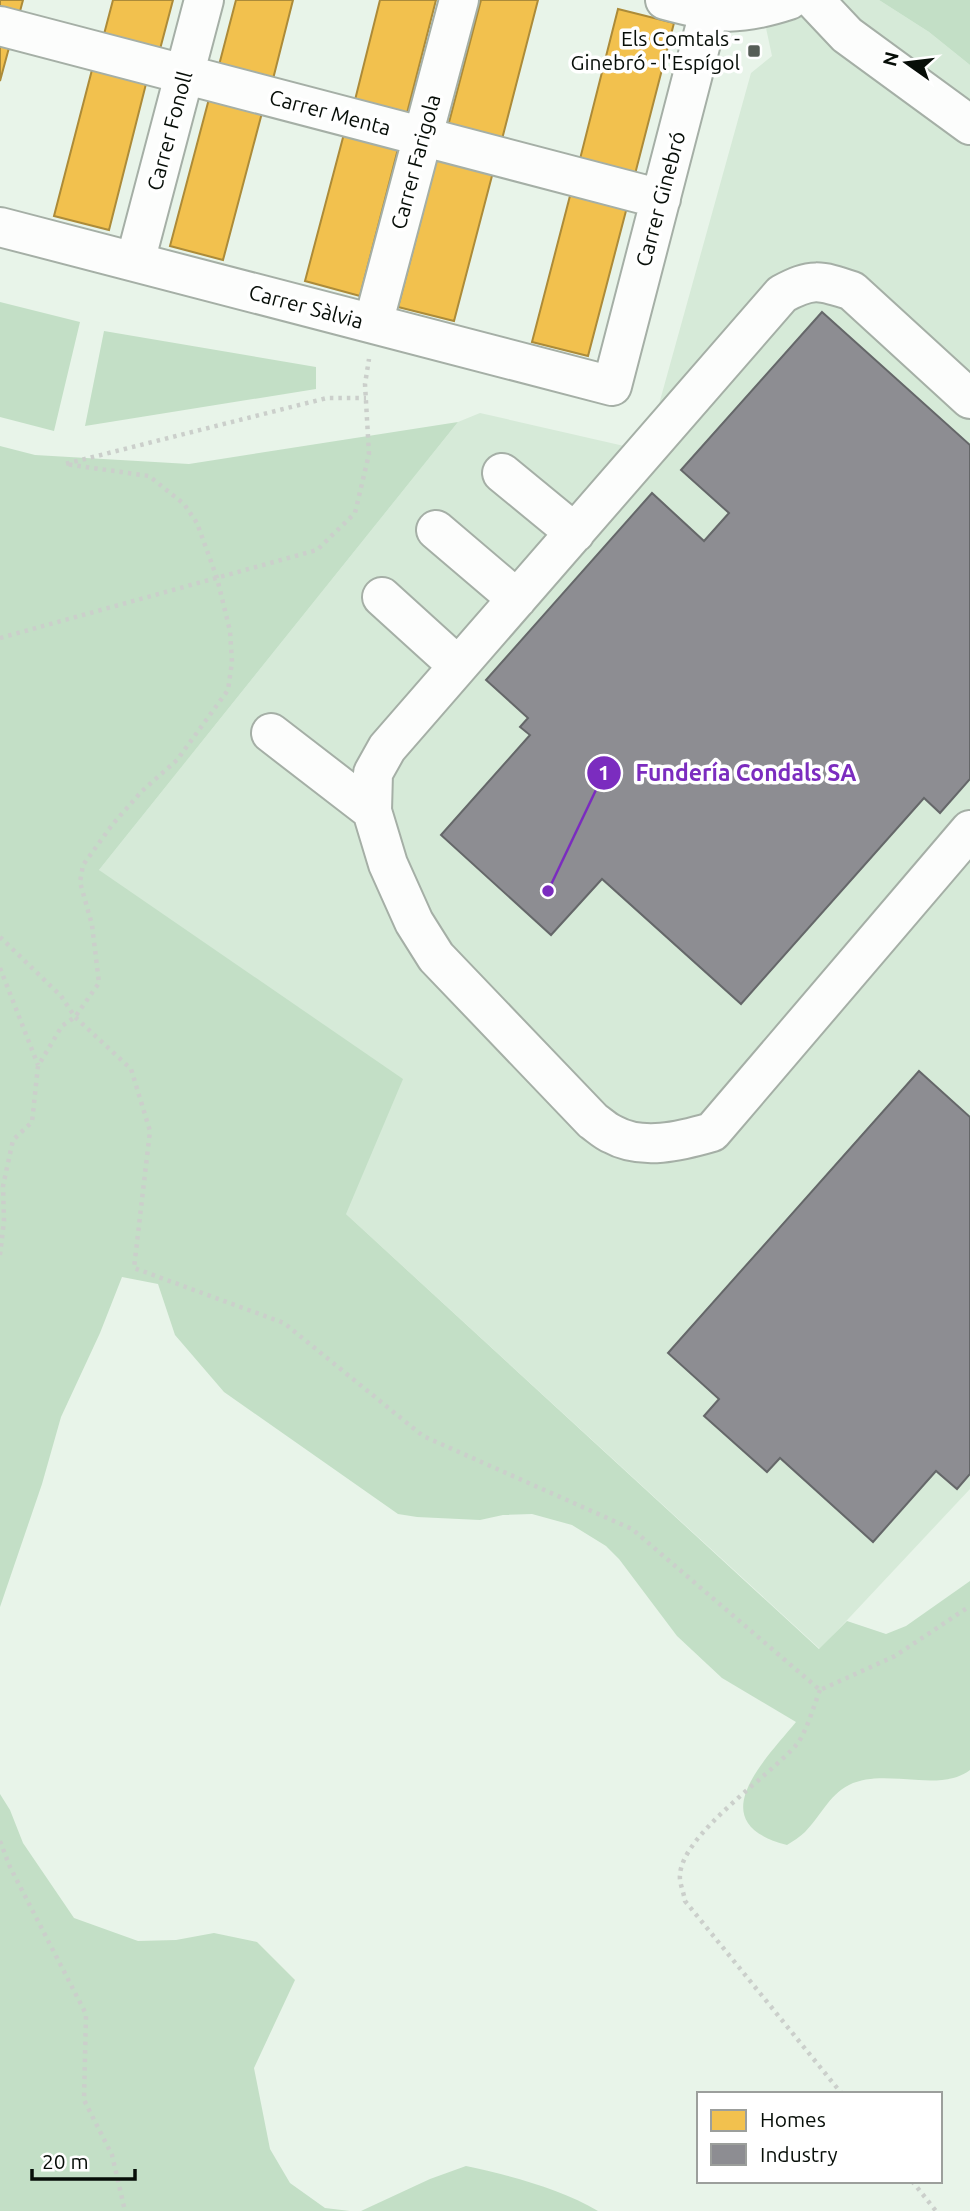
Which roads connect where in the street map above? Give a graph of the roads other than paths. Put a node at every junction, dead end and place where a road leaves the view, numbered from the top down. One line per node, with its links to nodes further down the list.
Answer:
1 (204, 0): 8 (street, Carrer Fonoll)
2 (459, 0): 10 (street, Carrer Farigola)
3 (665, 0): 6 (street)
4 (789, 0): 6 (street)
5 (814, 0): 9 (street)
6 (709, 12): 11 (street, Carrer Ginebró)
7 (0, 26): 8 (street, Carrer Menta)
8 (184, 75): 10 (street, Carrer Menta); 13 (street, Carrer Fonoll)
9 (970, 125)
10 (423, 137): 11 (street, Carrer Menta); 14 (street, Carrer Farigola)
11 (661, 199): 15 (street, Carrer Ginebró)
12 (0, 227): 13 (street, Carrer Sàlvia)
13 (135, 262): 14 (street, Carrer Sàlvia)
14 (373, 324): 15 (street, Carrer Sàlvia)
15 (612, 386)
16 (970, 399): 19 (street)
17 (502, 473): 19 (street)
18 (436, 530): 21 (street)
19 (575, 533): 21 (street)
20 (382, 597): 22 (street)
21 (517, 599): 22 (street)
22 (458, 666): 24 (street)
23 (271, 733): 24 (street)
24 (372, 811): 25 (street)
25 (970, 830)

